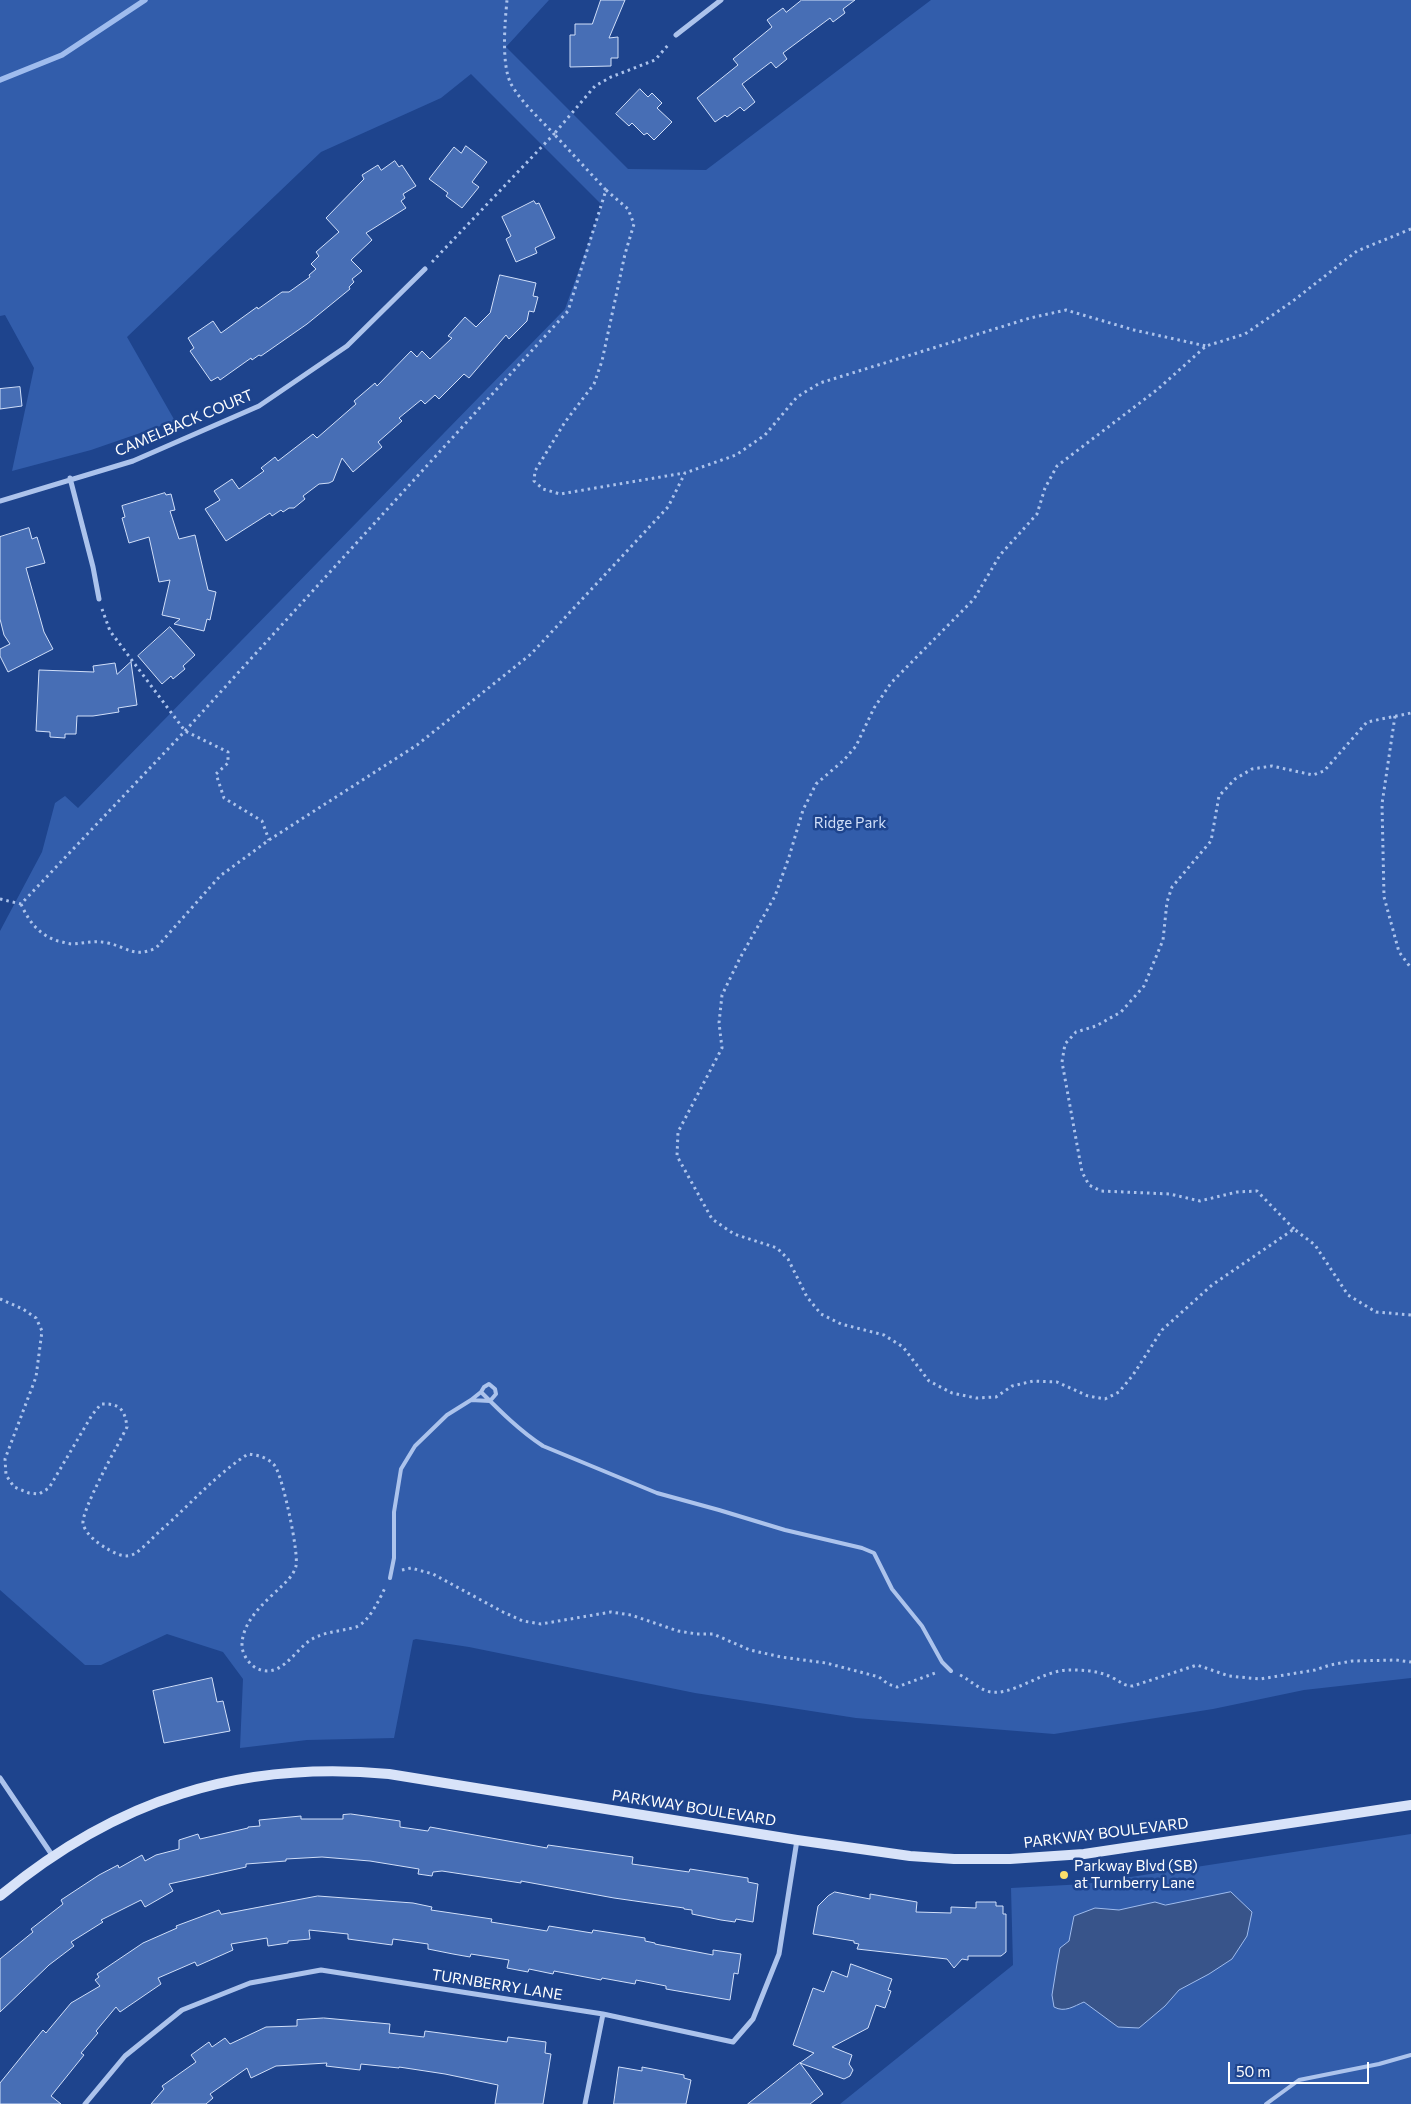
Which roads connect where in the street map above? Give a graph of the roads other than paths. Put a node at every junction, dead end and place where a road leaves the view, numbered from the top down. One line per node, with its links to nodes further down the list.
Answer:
1 (721, 0): 2 (street)
2 (676, 34)
3 (425, 269): 4 (street, CAMELBACK COURT)
4 (70, 478): 5 (street, CAMELBACK COURT); 6 (street)
5 (0, 501)
6 (99, 599)
7 (481, 1392): 8 (lane); 9 (lane); 9 (lane)
8 (471, 1400): 9 (lane); 10 (lane)
9 (490, 1401): 11 (lane)
10 (390, 1578)
11 (951, 1670)
12 (0, 1778): 15 (street)
13 (1411, 1805): 14 (street, PARKWAY BOULEVARD)
14 (797, 1840): 15 (street, PARKWAY BOULEVARD); 17 (street, TURNBERRY LANE)
15 (52, 1855): 16 (street, PARKWAY BOULEVARD)
16 (0, 1896)
17 (603, 2014): 19 (street, TURNBERRY LANE); 20 (street)
18 (1411, 2055): 21 (lane)
19 (85, 2104)
20 (585, 2104)
21 (1266, 2104)

